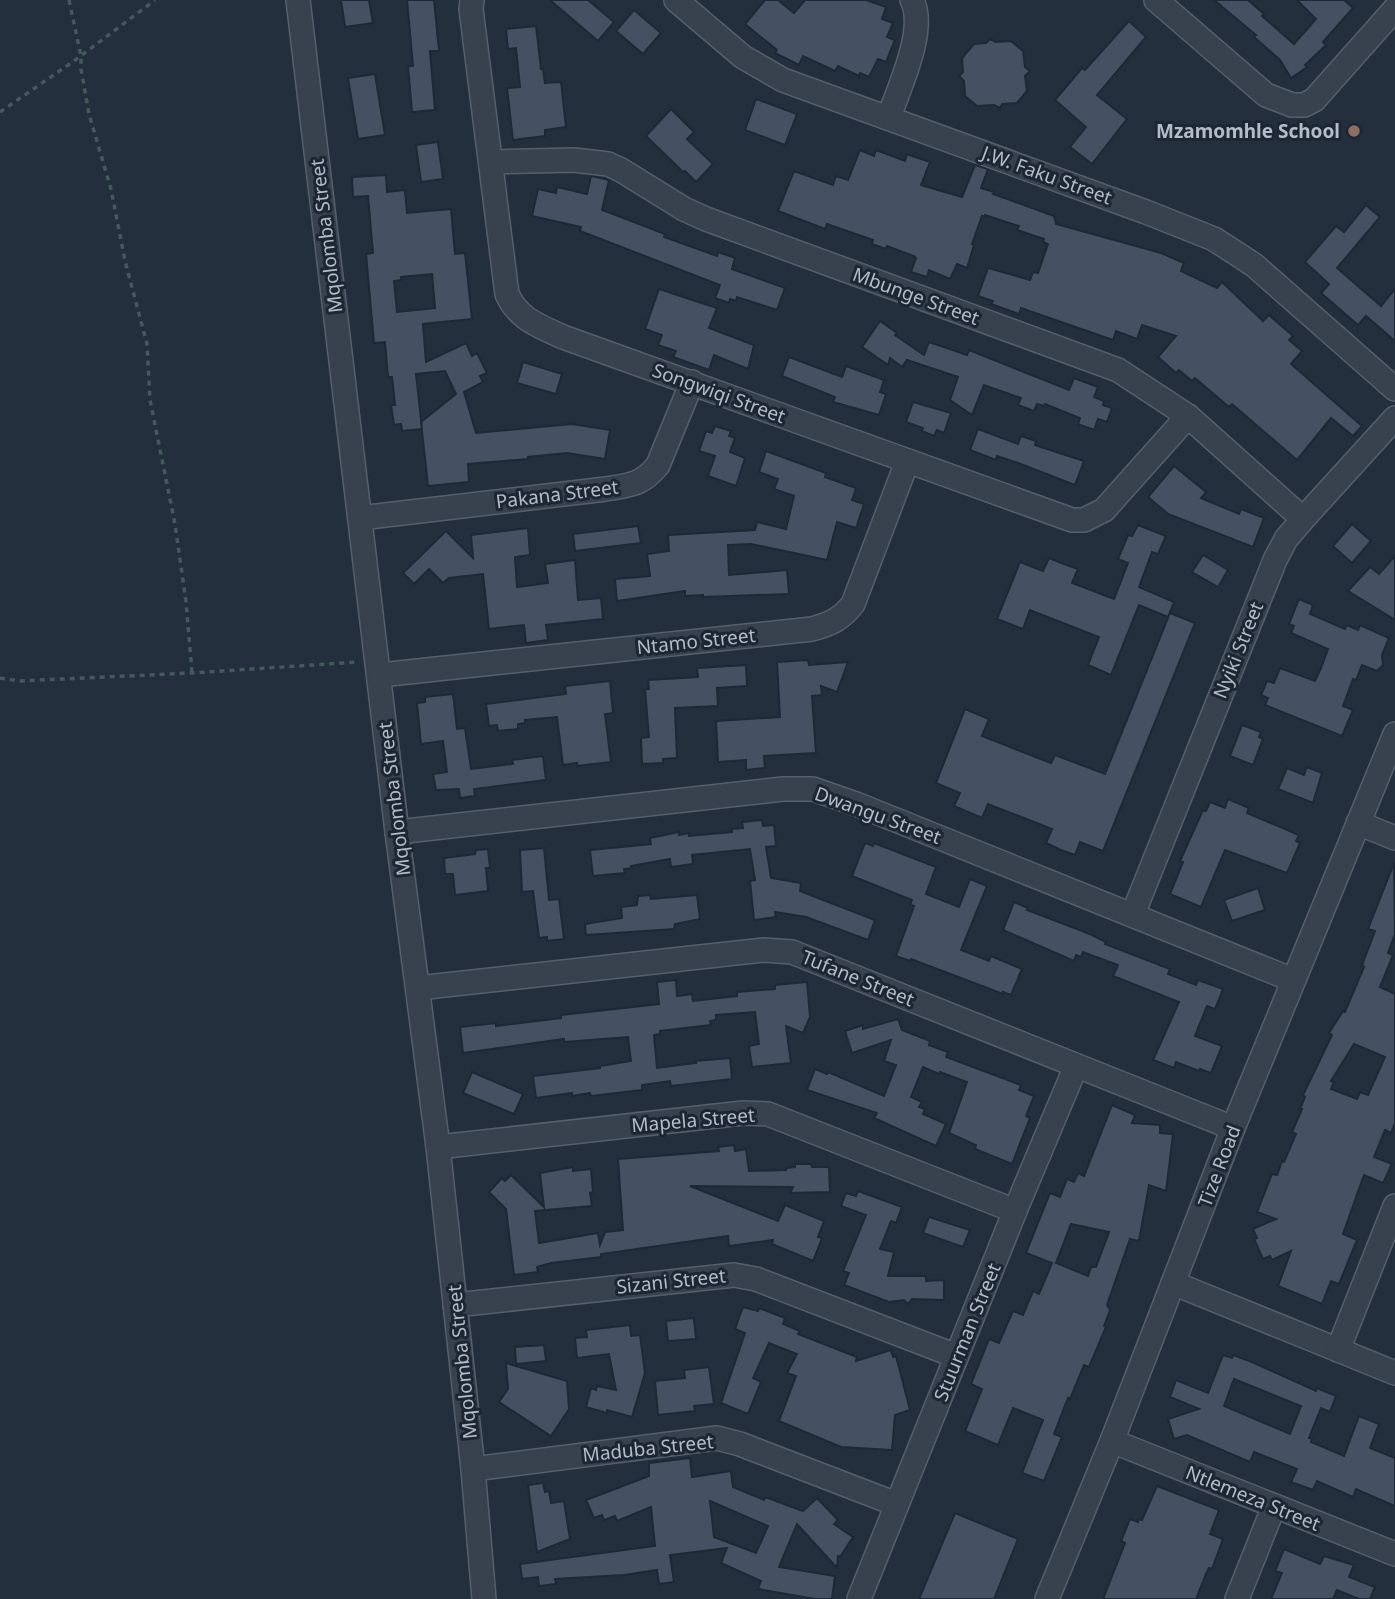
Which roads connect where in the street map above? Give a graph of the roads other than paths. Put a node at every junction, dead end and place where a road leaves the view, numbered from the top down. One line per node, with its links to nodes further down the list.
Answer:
1 (298, 0): 14 (street, Mqolomba Street)
2 (472, 0): 8 (street, Songwiqi Street)
3 (676, 0): 7 (street, J.W. Faku Street)
4 (912, 0): 7 (street)
5 (1156, 0): 6 (street)
6 (1395, 9)
7 (889, 117): 10 (street, J.W. Faku Street)
8 (491, 162): 9 (street, Songwiqi Street); 11 (street, Mbunge Street)
9 (692, 382): 13 (street, Songwiqi Street); 14 (street, Pakana Street)
10 (1395, 390)
11 (1188, 416): 13 (street, Songwiqi Street); 15 (street, Mbunge Street)
12 (1395, 418): 15 (street, Nyiki Street)
13 (907, 462): 16 (street, Ntamo Street)
14 (360, 518): 16 (street, Mqolomba Street)
15 (1303, 519): 21 (street, Nyiki Street)
16 (379, 667): 19 (street, Mqolomba Street)
17 (1395, 734): 18 (street, Tize Road)
18 (1358, 823): 20 (street); 22 (street, Tize Road)
19 (397, 832): 21 (street, Dwangu Street); 23 (street, Mqolomba Street)
20 (1395, 838)
21 (1133, 914): 22 (street, Dwangu Street)
22 (1293, 980): 25 (street, Tize Road)
23 (418, 988): 24 (street, Tufane Street); 26 (street, Mqolomba Street)
24 (1076, 1066): 25 (street, Tufane Street); 28 (street, Stuurman Street)
25 (1233, 1128): 29 (street, Tize Road)
26 (438, 1147): 28 (street, Mapela Street); 30 (street, Mqolomba Street)
27 (1395, 1206): 31 (street)
28 (1015, 1211): 32 (street, Stuurman Street)
29 (1173, 1283): 31 (street); 34 (street, Tize Road)
30 (455, 1305): 32 (street, Sizani Street); 35 (street, Mqolomba Street)
31 (1338, 1350): 33 (street)
32 (956, 1356): 36 (street, Stuurman Street)
33 (1395, 1373)
34 (1112, 1441): 37 (street, Ntlemeza Street); 41 (street, Tize Road)
35 (473, 1469): 36 (street, Maduba Street); 39 (street, Mqolomba Street)
36 (896, 1504): 40 (street, Stuurman Street)
37 (1274, 1506): 38 (street, Ntlemeza Street); 42 (street)
38 (1395, 1554)
39 (484, 1599)
40 (859, 1599)
41 (1047, 1599)
42 (1237, 1599)

